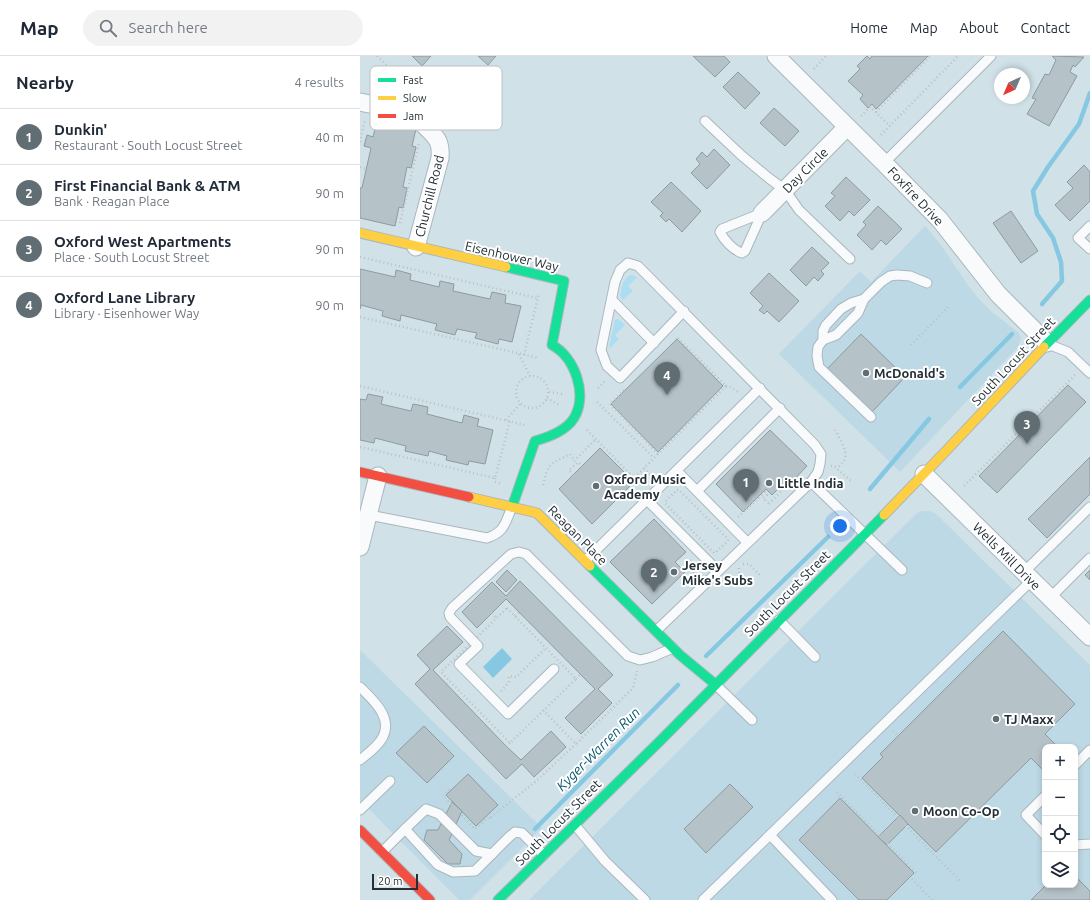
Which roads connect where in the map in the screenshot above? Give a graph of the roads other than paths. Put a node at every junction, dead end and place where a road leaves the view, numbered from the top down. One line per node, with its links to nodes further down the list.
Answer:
1 (776, 56): 4 (street, Foxfire Drive)
2 (991, 56): 6 (lane)
3 (705, 121): 7 (lane)
4 (847, 127): 6 (street, Foxfire Drive); 7 (street, Day Circle)
5 (429, 130): 11 (street, Churchill Road)
6 (884, 163): 21 (street, Foxfire Drive)
7 (785, 190): 8 (street, Day Circle); 13 (lane)
8 (762, 213): 8 (lane)
9 (1090, 226): 12 (lane)
10 (360, 233): 11 (street, Eisenhower Way)
11 (416, 247): 33 (street, Eisenhower Way)
12 (1090, 250)
13 (850, 259)
14 (927, 283): 15 (lane)
15 (864, 299): 19 (lane); 19 (lane)
16 (612, 300): 18 (lane); 20 (lane); 20 (lane)
17 (1090, 300): 21 (street, South Locust Street)
18 (684, 312): 20 (lane); 23 (lane)
19 (823, 340): 25 (lane)
20 (654, 343)
21 (1047, 343): 22 (lane); 28 (street, South Locust Street)
22 (1087, 370)
23 (760, 388): 24 (lane); 26 (lane)
24 (780, 408): 30 (lane); 31 (lane)
25 (871, 417)
26 (677, 470): 31 (lane); 32 (lane)
27 (360, 472): 29 (street, Reagan Place)
28 (924, 474): 36 (street, South Locust Street); 43 (street, Wells Mill Drive)
29 (378, 476): 33 (street, Reagan Place); 35 (street)
30 (811, 482): 36 (lane); 37 (lane)
31 (697, 491): 37 (lane)
32 (647, 500): 40 (lane); 42 (lane)
33 (512, 507): 35 (lane); 40 (street, Reagan Place)
34 (1090, 507): 43 (lane)
35 (369, 515): 38 (street)
36 (864, 534): 41 (lane); 45 (street, South Locust Street)
37 (747, 542): 42 (lane)
38 (360, 547)
39 (1090, 558): 44 (lane)
40 (585, 560): 46 (street, Reagan Place)
41 (902, 570)
42 (718, 571): 46 (lane)
43 (1028, 576): 44 (street, Wells Mill Drive); 64 (lane)
44 (1050, 598): 47 (street, Wells Mill Drive)
45 (779, 620): 49 (lane); 51 (street, South Locust Street)
46 (656, 631): 48 (street, Reagan Place)
47 (1090, 637)
48 (673, 648): 50 (lane); 51 (street, Reagan Place)
49 (815, 657)
50 (554, 669)
51 (715, 684): 53 (lane); 60 (street, South Locust Street)
52 (360, 687): 55 (lane)
53 (752, 720)
54 (1090, 750): 56 (lane)
55 (360, 760)
56 (1078, 762)
57 (390, 781): 59 (lane)
58 (1042, 799): 63 (lane)
59 (360, 810)
60 (575, 825): 69 (street, South Locust Street); 72 (lane)
61 (405, 829): 67 (lane); 68 (lane); 68 (lane)
62 (360, 830): 67 (street)
63 (1042, 831)
64 (770, 836): 73 (lane); 74 (lane)
65 (1090, 844): 66 (lane)
66 (1078, 845)
67 (382, 852): 70 (street)
68 (492, 854): 69 (lane)
69 (544, 855): 71 (street, South Locust Street)
70 (430, 900)
71 (498, 900)
72 (645, 900)
73 (703, 900)
74 (832, 900)

